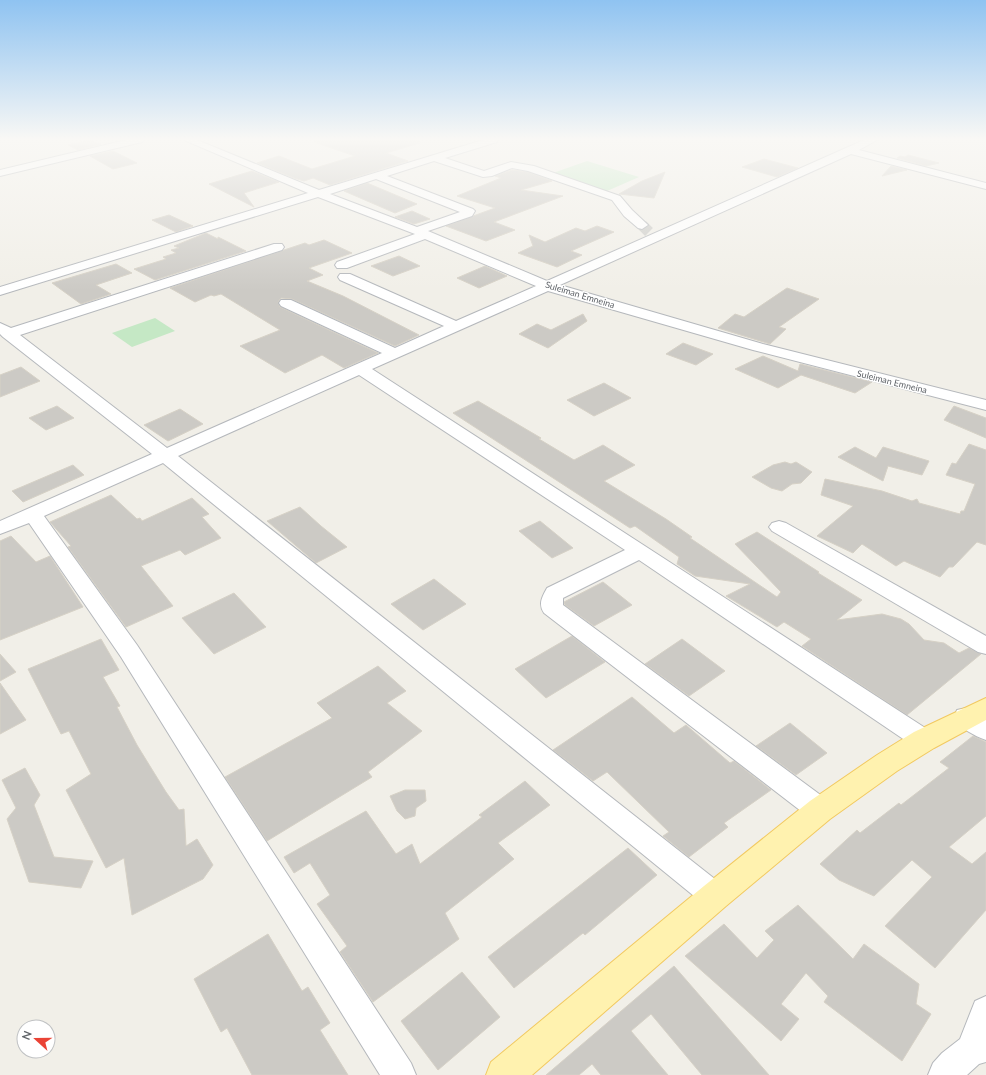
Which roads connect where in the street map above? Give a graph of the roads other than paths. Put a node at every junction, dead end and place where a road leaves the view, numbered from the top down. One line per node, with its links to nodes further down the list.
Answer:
1 (311, 190): 6 (street, Suleiman Emneina)
2 (332, 190): 6 (street)
3 (414, 190): 8 (street)
4 (594, 190): 7 (street)
5 (751, 190): 7 (street)
6 (320, 194): 8 (street, Suleiman Emneina); 11 (street)
7 (649, 232): 10 (street)
8 (421, 233): 10 (street, Suleiman Emneina); 13 (street)
9 (278, 247): 14 (street)
10 (547, 286): 13 (street); 17 (street, Suleiman Emneina)
11 (0, 291)
12 (286, 303): 15 (street)
13 (455, 326): 15 (street)
14 (4, 331): 18 (street)
15 (394, 353): 16 (street)
16 (360, 368): 18 (street); 22 (street)
17 (986, 405)
18 (165, 455): 19 (street); 27 (street)
19 (32, 515): 21 (street); 30 (street)
20 (779, 527): 23 (street)
21 (0, 528)
22 (640, 551): 25 (street); 26 (street)
23 (986, 646)
24 (979, 719): 25 (main road)
25 (924, 740): 26 (main road)
26 (820, 810): 27 (main road)
27 (715, 896): 31 (main road)
28 (986, 1012): 29 (street)
29 (980, 1047): 32 (street)
30 (399, 1075)
31 (504, 1075)
32 (945, 1075)

